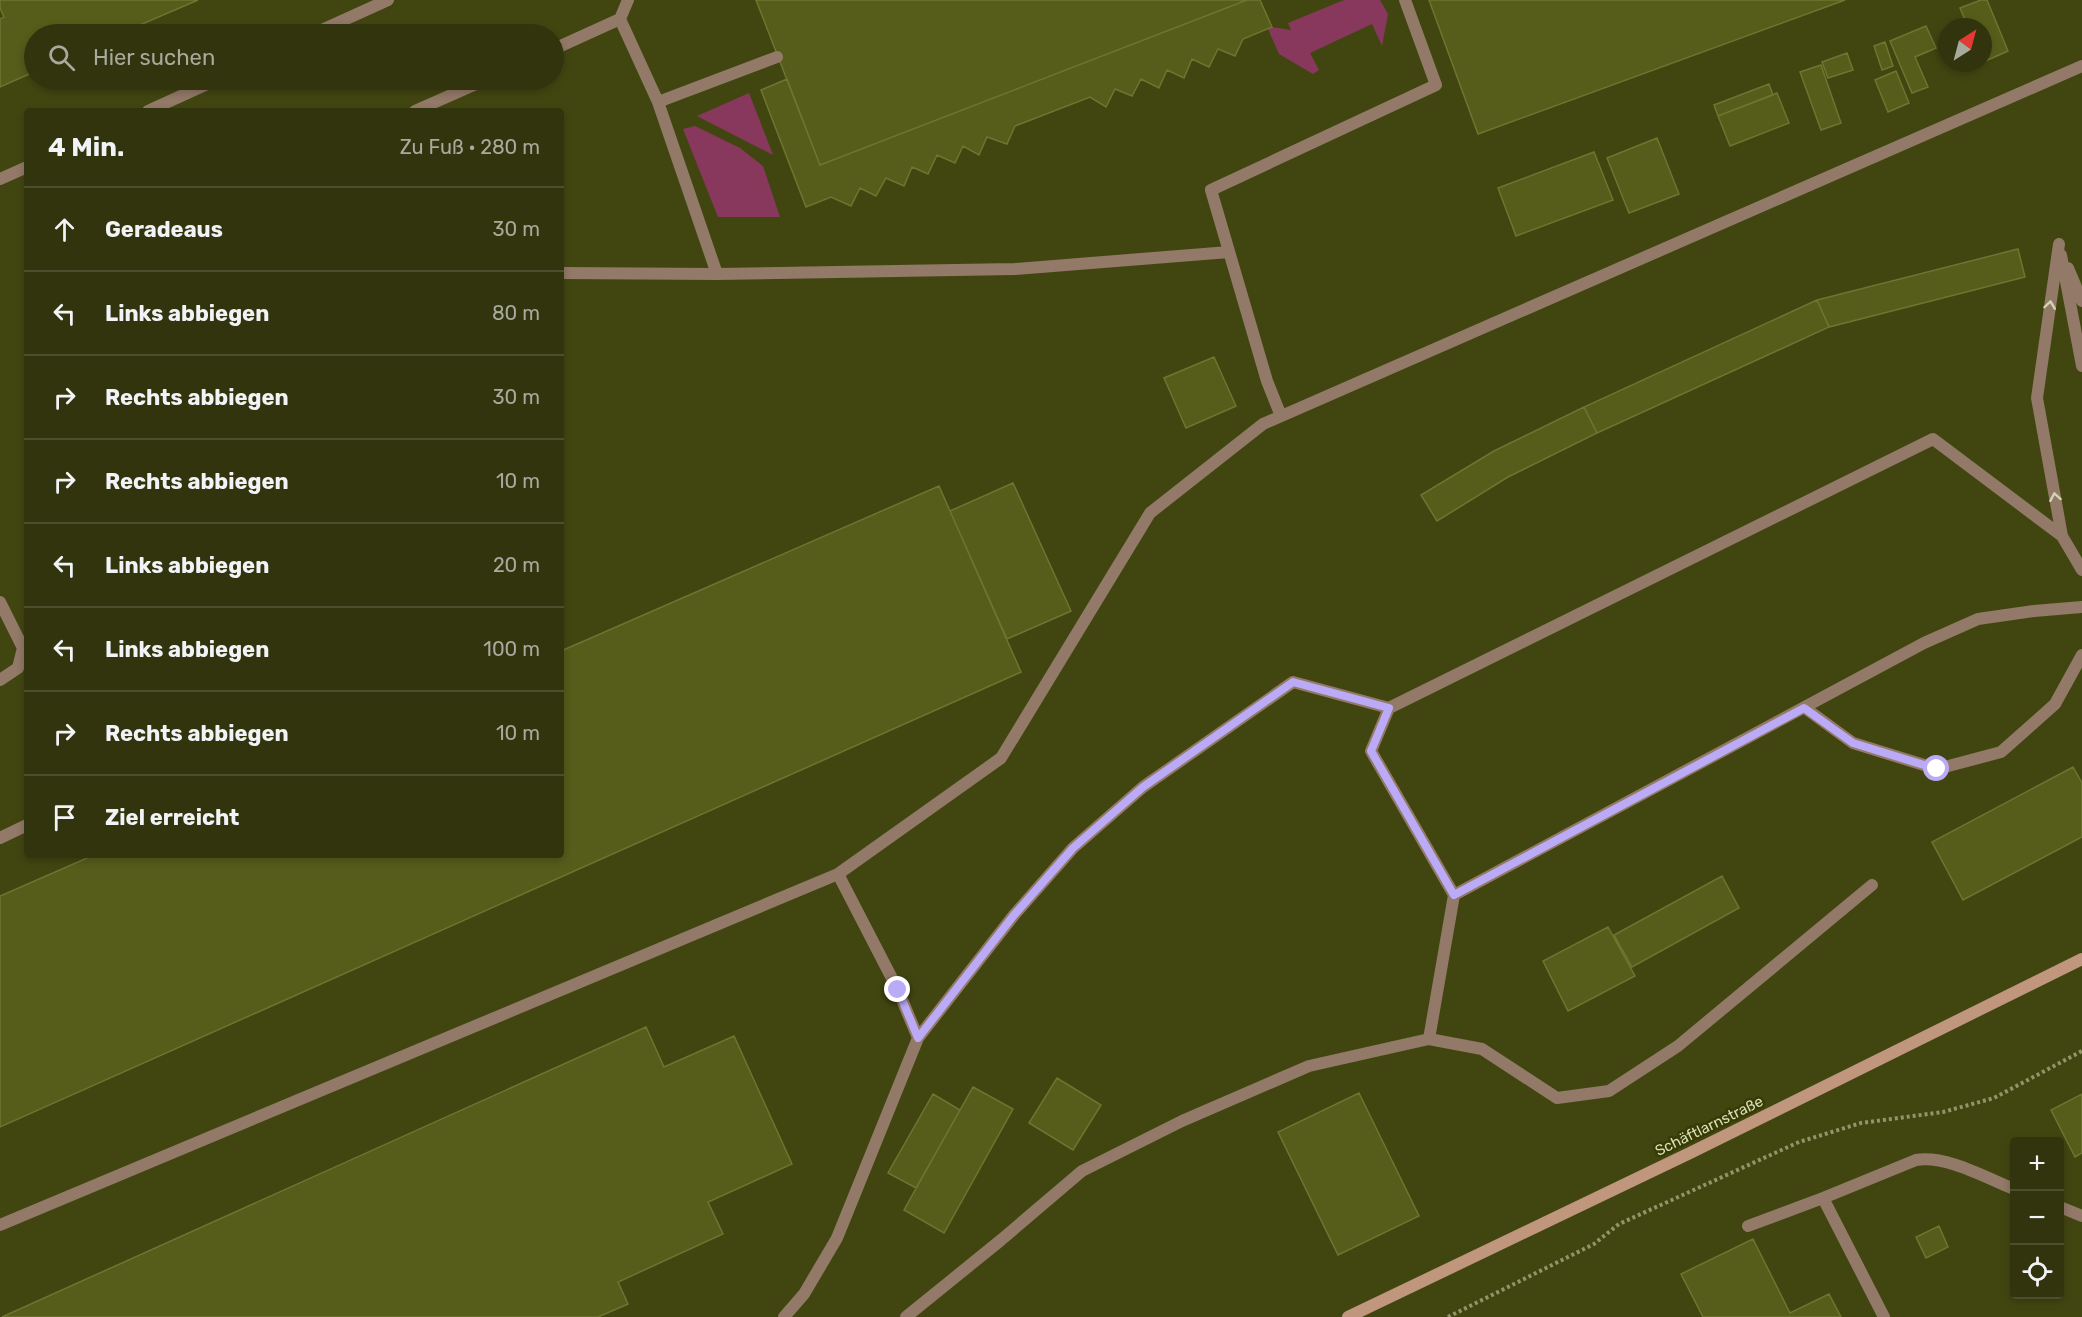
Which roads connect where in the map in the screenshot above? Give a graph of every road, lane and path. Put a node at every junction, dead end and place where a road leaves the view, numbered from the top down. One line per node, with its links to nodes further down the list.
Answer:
1 (388, 0): 5 (street)
2 (628, 0): 4 (street)
3 (1405, 0): 17 (street)
4 (620, 19): 6 (street); 11 (street)
5 (335, 24)
6 (564, 44)
7 (777, 57): 11 (street)
8 (2082, 66): 22 (street)
9 (194, 90): 12 (street)
10 (462, 90): 13 (street)
11 (658, 102): 19 (street)
12 (154, 108)
13 (422, 108)
14 (24, 168): 15 (street)
15 (0, 179)
16 (2059, 244): 20 (street); 21 (street); 23 (street, one-way to 16)
17 (1229, 252): 19 (street); 22 (street)
18 (564, 273): 19 (street)
19 (717, 274)
20 (2082, 301)
21 (2082, 366)
22 (1281, 416): 33 (street)
23 (2062, 536): 24 (street); 29 (street)
24 (2082, 570)
25 (0, 602): 28 (street)
26 (2082, 608): 30 (street)
27 (2082, 656): 30 (street)
28 (0, 680)
29 (1389, 708): 35 (street); 37 (street)
30 (1804, 708): 35 (street)
31 (24, 826): 32 (street)
32 (0, 838)
33 (838, 874): 37 (street); 44 (street)
34 (1872, 885): 38 (street)
35 (1454, 895): 38 (street)
36 (2082, 959): 48 (main road, Schäftlarnstraße)
37 (918, 1038): 46 (street)
38 (1429, 1039): 47 (street)
39 (2082, 1051): 49 (path)
40 (2010, 1187): 41 (street)
41 (1823, 1198): 45 (street); 50 (street)
42 (2064, 1209): 43 (street)
43 (2082, 1216)
44 (0, 1225)
45 (1748, 1226)
46 (784, 1317)
47 (906, 1317)
48 (1348, 1317)
49 (1448, 1317)
50 (1884, 1317)

